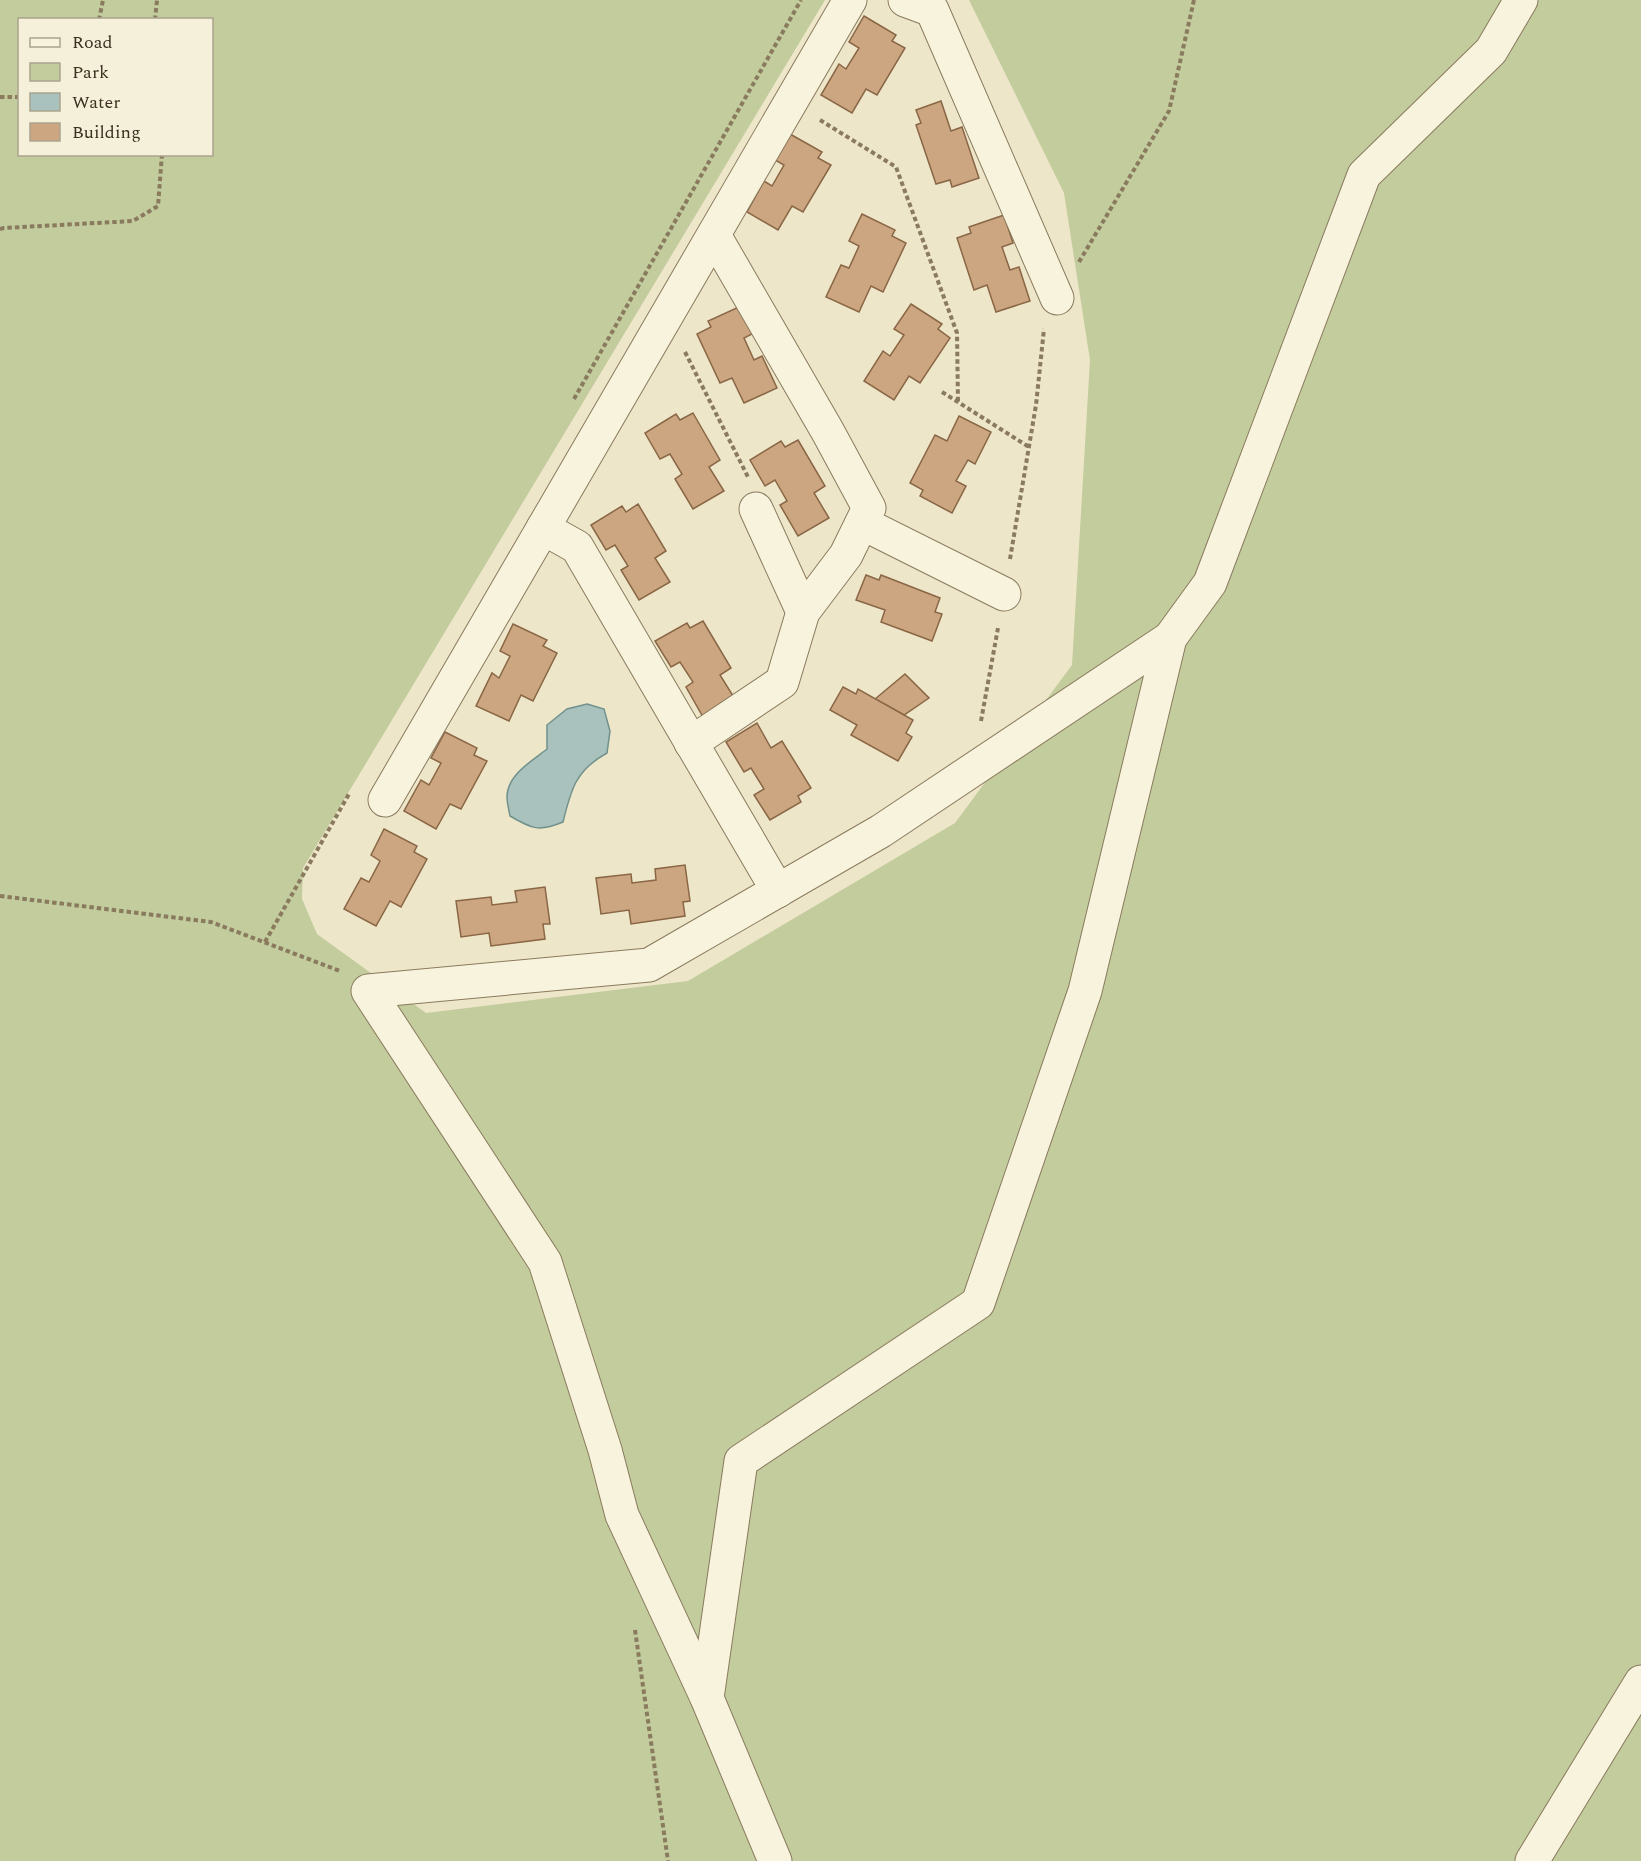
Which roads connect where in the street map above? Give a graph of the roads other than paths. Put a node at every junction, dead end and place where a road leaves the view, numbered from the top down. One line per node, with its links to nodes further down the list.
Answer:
1 (850, 0): 4 (street)
2 (905, 0): 5 (street)
3 (1521, 0): 11 (street)
4 (714, 235): 7 (street); 8 (street)
5 (1057, 298)
6 (756, 509): 10 (street)
7 (862, 523): 9 (street); 10 (street)
8 (543, 528): 12 (street); 13 (street)
9 (1004, 594)
10 (803, 612): 12 (street)
11 (1170, 638): 14 (street); 16 (street)
12 (691, 743): 14 (street)
13 (385, 800)
14 (778, 891): 16 (street)
15 (1641, 1682): 18 (street)
16 (707, 1698): 17 (street)
17 (775, 1861)
18 (1532, 1861)

